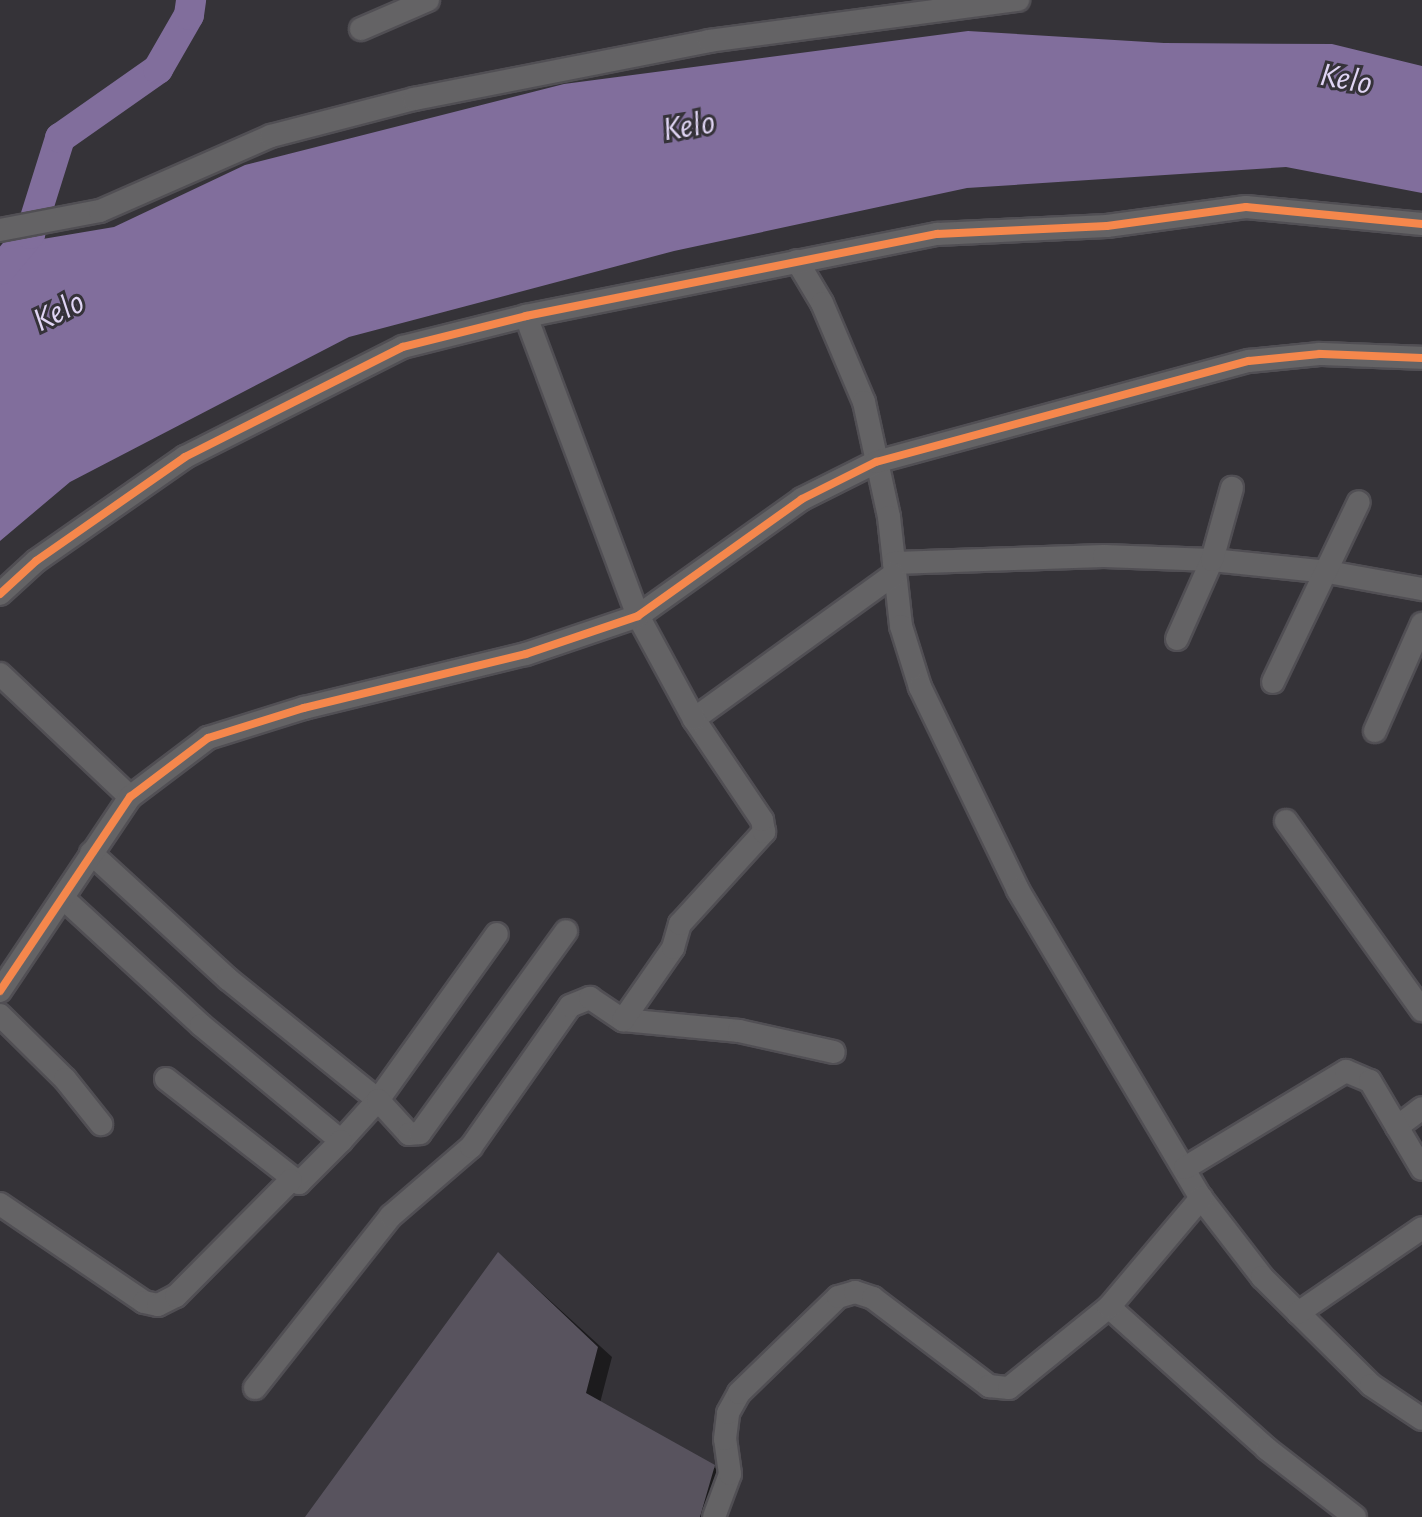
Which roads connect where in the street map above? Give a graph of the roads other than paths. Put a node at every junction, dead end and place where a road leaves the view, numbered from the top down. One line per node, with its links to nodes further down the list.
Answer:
1 (428, 0): 3 (street)
2 (1018, 0): 5 (street)
3 (361, 29)
4 (1422, 224): 6 (street)
5 (0, 229)
6 (797, 261): 7 (street); 9 (street)
7 (526, 316): 16 (street); 17 (street)
8 (1422, 358): 9 (street)
9 (876, 462): 13 (street); 17 (street)
10 (1232, 488): 12 (street)
11 (1359, 502): 14 (street)
12 (1212, 560): 13 (street); 14 (street); 19 (street)
13 (894, 569): 22 (street); 41 (street)
14 (1328, 572): 15 (street); 21 (street)
15 (1422, 589)
16 (0, 594)
17 (638, 616): 22 (street); 24 (street)
18 (1422, 624): 23 (street)
19 (1177, 639)
20 (0, 674): 24 (street)
21 (1273, 682)
22 (694, 719): 33 (street)
23 (1375, 731)
24 (130, 797): 26 (street)
25 (1286, 821): 31 (street)
26 (91, 853): 27 (street); 36 (street)
27 (64, 899): 30 (street); 40 (street)
28 (566, 931): 36 (street)
29 (497, 934): 36 (street)
30 (0, 991)
31 (1422, 1010)
32 (0, 1015): 38 (street)
33 (623, 1020): 34 (street); 49 (street)
34 (834, 1052)
35 (166, 1079): 43 (street)
36 (378, 1100): 40 (street)
37 (1422, 1108): 39 (street)
38 (101, 1124)
39 (1397, 1127): 41 (street); 42 (street)
40 (341, 1141): 43 (street)
41 (1185, 1168): 44 (street)
42 (1422, 1169)
43 (291, 1180): 45 (street)
44 (1201, 1198): 47 (street); 48 (street)
45 (0, 1204)
46 (1422, 1228): 48 (street)
47 (1109, 1307): 51 (street); 52 (street)
48 (1298, 1313): 50 (street)
49 (255, 1388)
50 (1422, 1419)
51 (714, 1517)
52 (1355, 1517)

